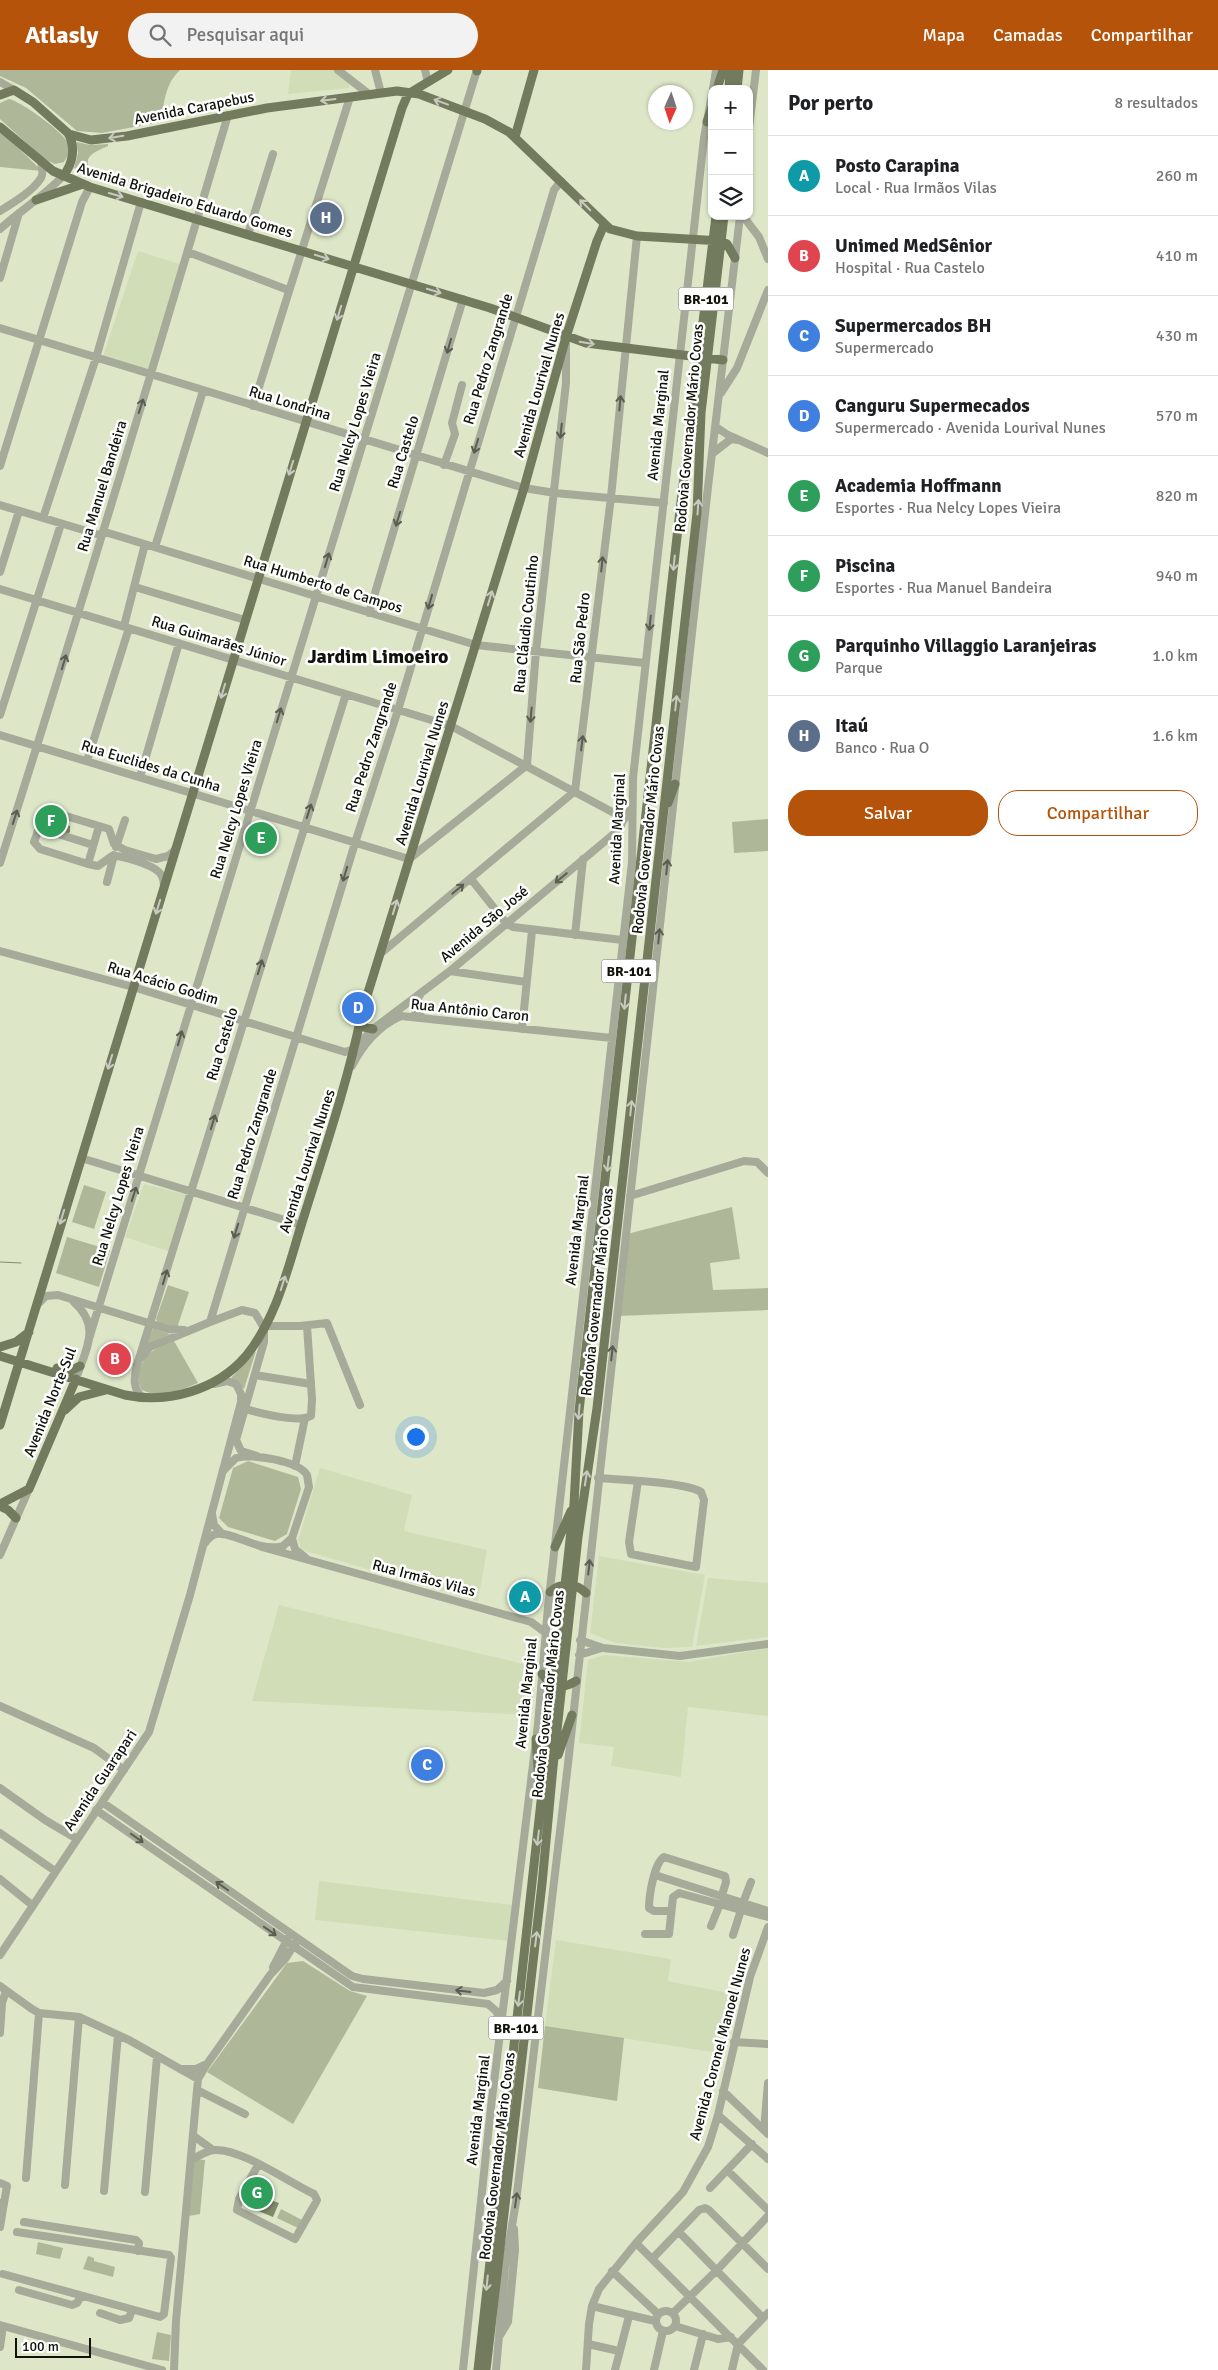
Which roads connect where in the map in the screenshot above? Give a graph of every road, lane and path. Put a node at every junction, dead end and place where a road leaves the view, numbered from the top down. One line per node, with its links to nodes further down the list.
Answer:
1 (338, 70): 21 (street)
2 (375, 70): 20 (street)
3 (425, 70): 13 (street)
4 (448, 70): 13 (main road)
5 (477, 70): 25 (street, Rua Nelcy Lopes Vieira)
6 (534, 70): 32 (main road)
7 (716, 70): 14 (street)
8 (723, 70): 15 (main road)
9 (730, 70): 16 (main road)
10 (739, 70): 17 (main road)
11 (756, 70): 23 (street)
12 (0, 82): 18 (street)
13 (428, 82): 19 (main road)
14 (713, 85)
15 (718, 85)
16 (728, 85)
17 (737, 85)
18 (14, 90): 22 (main road); 31 (main road, Avenida Carapebus)
19 (411, 92): 20 (main road, Avenida Carapebus); 25 (main road, one-way to 19); 57 (main road)
20 (381, 93): 21 (main road, Avenida Carapebus)
21 (370, 94): 24 (main road, Avenida Carapebus)
22 (0, 95)
23 (753, 95)
24 (350, 97): 26 (main road, Avenida Carapebus, one-way to 26); 53 (street)
25 (465, 111): 32 (main road); 59 (street, Rua Nelcy Lopes Vieira)
26 (228, 115): 31 (main road, Avenida Carapebus, one-way to 31); 42 (street, Rua Manuel Bandeira)
27 (708, 116): 29 (street, Avenida Marginal)
28 (708, 119): 29 (main road)
29 (707, 122): 51 (street, Avenida Marginal)
30 (0, 127): 34 (main road, Avenida Brigadeiro Eduardo Gomes)
31 (68, 133): 35 (main road)
32 (515, 137): 36 (main road)
33 (273, 154): 49 (street)
34 (41, 162): 35 (main road, Avenida Brigadeiro Eduardo Gomes); 40 (street)
35 (64, 176): 37 (main road, Avenida Brigadeiro Eduardo Gomes); 38 (street)
36 (561, 181): 47 (main road, one-way to 36); 63 (street, Rua Pedro Zangrande)
37 (86, 185): 38 (main road); 39 (main road, Avenida Brigadeiro Eduardo Gomes, one-way to 39); 66 (street)
38 (36, 200): 41 (street)
39 (141, 202): 42 (main road, Avenida Brigadeiro Eduardo Gomes); 69 (street)
40 (0, 211)
41 (20, 211): 48 (street); 58 (street)
42 (197, 218): 49 (main road, Avenida Brigadeiro Eduardo Gomes); 54 (street, Rua Manuel Bandeira)
43 (716, 220): 52 (main road, Rodovia Governador Mário Covas / BR-101)
44 (723, 220): 52 (main road, Rodovia Governador Mário Covas / BR-101)
45 (740, 220): 55 (street)
46 (745, 220): 56 (street)
47 (604, 225): 50 (main road); 65 (main road, Avenida Lourival Nunes)
48 (0, 229)
49 (248, 234): 53 (main road, Avenida Brigadeiro Eduardo Gomes)
50 (637, 236): 51 (main road); 67 (street, Rua São Pedro)
51 (693, 239): 52 (main road); 68 (street, Avenida Marginal)
52 (717, 240): 55 (main road); 70 (main road, Rodovia Governador Mário Covas / BR-101)
53 (300, 250): 57 (main road, Avenida Brigadeiro Eduardo Gomes, one-way to 57); 60 (street)
54 (188, 252): 60 (street); 72 (street, Rua Manuel Bandeira)
55 (734, 258): 71 (street)
56 (768, 259)
57 (354, 266): 59 (main road, Avenida Brigadeiro Eduardo Gomes); 79 (main road, one-way to 79)
58 (0, 278)
59 (411, 284): 62 (main road, Avenida Brigadeiro Eduardo Gomes, one-way to 62); 81 (street, Rua Nelcy Lopes Vieira)
60 (288, 290): 78 (street)
61 (768, 290): 77 (street)
62 (463, 299): 63 (main road, Avenida Brigadeiro Eduardo Gomes); 85 (street, Rua Castelo, one-way to 85)
63 (516, 316): 65 (main road, Avenida Brigadeiro Eduardo Gomes); 88 (street, Rua Pedro Zangrande, one-way to 88)
64 (0, 328): 66 (street, Rua Londrina)
65 (566, 337): 67 (main road, Avenida Brigadeiro Eduardo Gomes, one-way to 67); 73 (main road, Avenida Lourival Nunes); 74 (street, Rua Cláudio Coutinho)
66 (39, 340): 69 (street, Rua Londrina); 87 (street)
67 (625, 348): 68 (main road, Avenida Brigadeiro Eduardo Gomes); 91 (street, Rua São Pedro, one-way to 67)
68 (679, 355): 70 (main road, Avenida Brigadeiro Eduardo Gomes); 92 (street, Avenida Marginal)
69 (96, 358): 72 (street, Rua Londrina); 95 (street)
70 (703, 358): 71 (main road, Avenida Brigadeiro Eduardo Gomes); 133 (main road, Rodovia Governador Mário Covas / BR-101, one-way to 70); 212 (main road, Rodovia Governador Mário Covas / BR-101, one-way to 212)
71 (723, 360): 77 (street)
72 (151, 375): 76 (street, Rua Londrina); 97 (street, Rua Manuel Bandeira, one-way to 72)
73 (554, 382): 74 (street); 89 (main road, Avenida Lourival Nunes)
74 (566, 383): 90 (street, Rua Cláudio Coutinho, one-way to 90)
75 (462, 385): 86 (street)
76 (202, 391): 78 (street, Rua Londrina); 99 (street)
77 (720, 395): 80 (street)
78 (253, 406): 79 (street, Rua Londrina)
79 (305, 423): 81 (street, Rua Londrina); 101 (main road, one-way to 101)
80 (716, 427): 82 (street); 83 (street)
81 (364, 440): 85 (street, Rua Londrina); 104 (street, Rua Nelcy Lopes Vieira, one-way to 81)
82 (740, 440): 83 (street); 84 (street)
83 (713, 453): 127 (street)
84 (768, 453)
85 (417, 456): 86 (street, Rua Londrina); 107 (street, Rua Castelo, one-way to 107)
86 (444, 465): 88 (street, Rua Londrina)
87 (0, 466)
88 (468, 472): 89 (street, Rua Londrina); 110 (street, Rua Pedro Zangrande, one-way to 110)
89 (524, 488): 90 (street, Rua Londrina); 112 (main road, Avenida Lourival Nunes, one-way to 89)
90 (555, 493): 91 (street, Rua Londrina); 113 (street, Rua Cláudio Coutinho)
91 (611, 498): 92 (street, Rua Londrina); 114 (street, Rua São Pedro, one-way to 91)
92 (664, 503): 116 (street, Avenida Marginal, one-way to 116)
93 (0, 505): 94 (street, Rua Humberto de Campos)
94 (19, 511): 95 (street, Rua Humberto de Campos); 100 (street)
95 (43, 518): 96 (street, Rua Humberto de Campos)
96 (61, 524): 97 (street, Rua Humberto de Campos); 105 (street)
97 (100, 535): 98 (street, Rua Humberto de Campos); 106 (street, Rua Manuel Bandeira)
98 (145, 544): 99 (street, Rua Humberto de Campos); 102 (street)
99 (155, 547): 101 (street, Rua Humberto de Campos)
100 (0, 572)
101 (257, 577): 104 (street, Rua Humberto de Campos); 108 (main road)
102 (135, 587): 108 (street); 109 (street)
103 (0, 589): 105 (street, Rua Guimarães Júnior)
104 (316, 597): 107 (street, Rua Humberto de Campos); 117 (street, Rua Nelcy Lopes Vieira)
105 (35, 600): 106 (street, Rua Guimarães Júnior); 120 (street)
106 (79, 613): 109 (street, Rua Guimarães Júnior); 123 (street, Rua Manuel Bandeira, one-way to 106)
107 (370, 613): 110 (street, Rua Humberto de Campos)
108 (244, 620): 115 (main road)
109 (127, 627): 111 (street, Rua Guimarães Júnior); 124 (street)
110 (422, 629): 112 (street, Rua Humberto de Campos); 119 (street, Rua Pedro Zangrande)
111 (179, 643): 115 (street, Rua Guimarães Júnior); 126 (street)
112 (476, 645): 113 (street, Rua Humberto de Campos); 121 (main road, Avenida Lourival Nunes)
113 (536, 651): 114 (street, Rua Humberto de Campos); 125 (street, Rua Cláudio Coutinho, one-way to 125)
114 (592, 657): 116 (street, Rua Humberto de Campos); 128 (street, Rua São Pedro, one-way to 114)
115 (233, 660): 117 (street, Rua Guimarães Júnior); 129 (main road, one-way to 129)
116 (645, 662): 130 (street, Avenida Marginal)
117 (291, 678): 118 (street, Rua Guimarães Júnior); 131 (street, Rua Nelcy Lopes Vieira, one-way to 117)
118 (346, 694): 119 (street, Rua Guimarães Júnior); 138 (street, Rua Castelo, one-way to 118)
119 (398, 710): 121 (street, Rua Guimarães Júnior); 139 (street, Rua Pedro Zangrande)
120 (0, 715)
121 (451, 726): 125 (street, Rua Guimarães Júnior); 144 (main road, Avenida Lourival Nunes)
122 (0, 735): 123 (street, Rua Euclides da Cunha)
123 (37, 746): 124 (street, Rua Euclides da Cunha); 146 (street, Rua Manuel Bandeira, one-way to 123)
124 (87, 761): 126 (street, Rua Euclides da Cunha)
125 (527, 765): 128 (street, Rua Guimarães Júnior); 144 (street)
126 (140, 777): 129 (street, Rua Euclides da Cunha)
127 (675, 784): 133 (main road); 175 (street, one-way to 127)
128 (576, 791): 132 (street, Rua Guimarães Júnior); 148 (street)
129 (195, 794): 131 (street, Rua Euclides da Cunha); 142 (main road)
130 (630, 810): 132 (street, Rua Guimarães Júnior); 136 (street, Avenida São José); 154 (street, Avenida Marginal)
131 (250, 811): 138 (street, Rua Euclides da Cunha); 161 (street, Rua Nelcy Lopes Vieira)
132 (616, 814): 136 (street)
133 (663, 818): 223 (main road, Rodovia Governador Mário Covas / BR-101, one-way to 133)
134 (124, 820): 141 (street)
135 (99, 826): 137 (street); 140 (street); 141 (street)
136 (621, 826): 145 (street, Avenida São José)
137 (39, 828): 140 (street); 147 (street)
138 (304, 828): 139 (street, Rua Euclides da Cunha); 164 (street, Rua Castelo, one-way to 138)
139 (355, 843): 144 (street, Rua Euclides da Cunha); 167 (street, Rua Pedro Zangrande, one-way to 167)
140 (93, 845): 147 (street)
141 (116, 847): 142 (street)
142 (175, 850): 150 (main road)
143 (114, 855): 147 (street); 149 (street); 150 (street)
144 (409, 859): 156 (main road, Avenida Lourival Nunes, one-way to 144)
145 (583, 859): 151 (street, Avenida São José, one-way to 151); 153 (street)
146 (0, 863)
147 (88, 864)
148 (471, 879): 151 (street); 156 (street, one-way to 148)
149 (107, 882)
150 (164, 888): 159 (main road, one-way to 159)
151 (506, 923): 152 (street); 157 (street, Avenida São José)
152 (532, 931): 153 (street); 158 (street)
153 (575, 935): 154 (street)
154 (622, 940): 168 (street, Avenida Marginal)
155 (0, 951): 159 (street, Rua Acácio Godim)
156 (380, 954): 162 (main road, Avenida Lourival Nunes)
157 (450, 971): 158 (street); 160 (street, Avenida São José)
158 (526, 982): 166 (street)
159 (133, 987): 161 (street, Rua Acácio Godim); 171 (main road, one-way to 171)
160 (424, 989): 163 (street); 165 (street, Avenida São José)
161 (190, 1005): 164 (street, Rua Acácio Godim); 173 (street, Rua Nelcy Lopes Vieira, one-way to 161)
162 (362, 1012): 165 (main road); 169 (main road, Avenida Lourival Nunes)
163 (422, 1017): 166 (street, Rua Antônio Caron); 170 (street, Rua Antônio Caron)
164 (243, 1021): 167 (street, Rua Acácio Godim); 174 (street, Rua Castelo, one-way to 164)
165 (373, 1029): 169 (street, Avenida São José)
166 (522, 1029): 168 (street, Rua Antônio Caron)
167 (296, 1037): 169 (street, Rua Acácio Godim); 176 (street, Rua Pedro Zangrande)
168 (612, 1038): 220 (street, Avenida Marginal)
169 (350, 1051): 170 (main road, Avenida Lourival Nunes)
170 (350, 1070): 177 (main road, Avenida Lourival Nunes)
171 (81, 1158): 173 (street); 180 (main road, one-way to 180)
172 (768, 1173): 175 (street)
173 (140, 1177): 174 (street); 179 (street, Rua Nelcy Lopes Vieira, one-way to 173)
174 (191, 1193): 176 (street); 182 (street, Rua Castelo, one-way to 174)
175 (630, 1196): 209 (street, one-way to 175)
176 (243, 1209): 177 (street); 181 (street, Rua Pedro Zangrande, one-way to 181)
177 (301, 1225): 184 (main road, Avenida Lourival Nunes, one-way to 177)
178 (70, 1298): 179 (street); 180 (street); 187 (street, Avenida Norte-Sul)
179 (98, 1307): 182 (street); 187 (street, Rua Nelcy Lopes Vieira)
180 (35, 1309): 186 (main road)
181 (210, 1322): 184 (street); 185 (street)
182 (151, 1324): 185 (street); 192 (street, Rua Castelo)
183 (307, 1326): 184 (street); 196 (street); 200 (street)
184 (265, 1327): 194 (street); 197 (main road, Avenida Lourival Nunes)
185 (188, 1330): 192 (street)
186 (29, 1331): 188 (main road); 190 (main road)
187 (88, 1342): 193 (street, Avenida Norte-Sul)
188 (0, 1348)
189 (0, 1356): 190 (main road)
190 (20, 1361): 191 (main road); 202 (main road)
191 (33, 1365): 193 (main road); 195 (main road)
192 (137, 1365): 199 (street, Rua Castelo)
193 (80, 1366): 195 (street, Avenida Norte-Sul)
194 (255, 1375): 196 (street); 201 (street)
195 (76, 1379): 198 (main road); 203 (main road, Avenida Norte-Sul)
196 (311, 1384): 204 (street)
197 (207, 1386): 199 (main road, Avenida Lourival Nunes); 208 (street)
198 (109, 1390): 199 (main road); 203 (main road)
199 (145, 1399)
200 (360, 1406)
201 (245, 1409): 204 (street); 206 (street)
202 (2, 1413): 205 (main road)
203 (60, 1416): 211 (main road, Avenida Norte-Sul)
204 (304, 1418): 207 (street)
205 (0, 1426)
206 (257, 1456): 207 (street); 208 (street)
207 (294, 1466): 217 (street)
208 (221, 1474): 214 (street)
209 (598, 1478): 210 (street); 225 (street, one-way to 209)
210 (638, 1481): 210 (street)
211 (29, 1489): 213 (main road); 215 (street)
212 (574, 1504): 220 (main road); 223 (main road, Rodovia Governador Mário Covas / BR-101)
213 (0, 1505): 215 (main road)
214 (212, 1512): 216 (street); 218 (street, Avenida Guarapari)
215 (16, 1518): 221 (street)
216 (222, 1534): 218 (street); 219 (street)
217 (292, 1538): 219 (street); 222 (street)
218 (202, 1545): 240 (street, Avenida Guarapari)
219 (262, 1547): 222 (street, Rua Irmãos Vilas)
220 (555, 1547): 224 (street, Avenida Marginal)
221 (0, 1555)
222 (310, 1561): 227 (street, Rua Irmãos Vilas)
223 (569, 1585): 224 (main road); 225 (main road); 235 (main road, Rodovia Governador Mário Covas / BR-101)
224 (550, 1592): 226 (street, Avenida Marginal)
225 (586, 1593): 229 (street)
226 (548, 1616): 227 (street); 228 (street, Avenida Marginal)
227 (531, 1622): 228 (street, Rua Irmãos Vilas)
228 (546, 1633): 233 (street, Avenida Marginal)
229 (580, 1640): 231 (street); 232 (street)
230 (768, 1644): 231 (street)
231 (604, 1648): 232 (street)
232 (579, 1655): 234 (street)
233 (542, 1674): 235 (main road); 238 (street, Avenida Marginal)
234 (576, 1681): 235 (main road); 237 (street)
235 (558, 1686): 239 (main road, Rodovia Governador Mário Covas / BR-101); 243 (main road, Rodovia Governador Mário Covas / BR-101)
236 (0, 1706): 240 (street)
237 (572, 1715): 239 (main road); 340 (street, one-way to 237)
238 (536, 1739): 243 (main road); 267 (street, Avenida Marginal)
239 (553, 1767): 339 (main road, Rodovia Governador Mário Covas / BR-101, one-way to 239)
240 (124, 1770): 242 (street, Avenida Guarapari)
241 (0, 1788): 246 (street)
242 (102, 1802): 244 (street, Avenida Guarapari); 261 (street, one-way to 242)
243 (541, 1808): 338 (main road, Rodovia Governador Mário Covas / BR-101, one-way to 338)
244 (96, 1810): 246 (street, Avenida Guarapari); 261 (street, one-way to 261)
245 (0, 1832): 247 (street)
246 (77, 1839): 247 (street, Avenida Guarapari)
247 (55, 1871): 252 (street, Avenida Guarapari)
248 (655, 1875): 251 (street); 251 (street); 254 (street)
249 (0, 1879): 252 (street)
250 (750, 1882): 253 (street)
251 (721, 1900): 253 (street); 254 (street); 257 (street)
252 (32, 1905): 263 (street, Avenida Guarapari)
253 (742, 1907): 255 (street); 256 (street); 260 (street)
254 (671, 1911): 259 (street)
255 (768, 1911)
256 (768, 1917)
257 (711, 1926)
258 (768, 1927): 262 (street, Avenida Coronel Manoel Nunes)
259 (645, 1934)
260 (733, 1935)
261 (292, 1943): 264 (street); 265 (street); 266 (street); 267 (street, one-way to 261)
262 (764, 1946): 274 (street, Avenida Coronel Manoel Nunes)
263 (0, 1955)
264 (305, 1955): 265 (street); 271 (street)
265 (285, 1959): 266 (street)
266 (270, 1975): 277 (street)
267 (507, 1981): 271 (street, Avenida Marginal)
268 (2, 1988): 269 (street); 272 (street)
269 (39, 2013): 270 (street); 293 (street)
270 (79, 2017): 273 (street); 295 (street)
271 (502, 2022): 337 (street, Avenida Marginal)
272 (0, 2032)
273 (118, 2035): 276 (street); 297 (street)
274 (734, 2042): 275 (street); 282 (street, Avenida Coronel Manoel Nunes)
275 (768, 2044)
276 (157, 2057): 278 (street); 298 (street)
277 (207, 2064): 278 (street); 279 (street)
278 (179, 2069): 279 (street)
279 (198, 2080): 281 (street)
280 (768, 2083): 285 (street)
281 (196, 2090): 283 (street); 286 (street)
282 (723, 2091): 284 (street, Avenida Coronel Manoel Nunes); 285 (street)
283 (245, 2114)
284 (718, 2115): 287 (street); 306 (street, Avenida Coronel Manoel Nunes)
285 (766, 2132)
286 (195, 2138): 288 (street); 289 (street)
287 (752, 2144): 290 (street); 292 (street)
288 (213, 2150): 289 (street); 291 (street)
289 (192, 2159): 315 (street)
290 (768, 2159)
291 (258, 2164): 291 (street)
292 (727, 2170): 296 (street); 300 (street)
293 (26, 2178)
294 (0, 2183): 299 (street)
295 (65, 2185)
296 (710, 2188)
297 (104, 2191)
298 (145, 2192)
299 (2, 2203): 303 (street)
300 (768, 2210)
301 (768, 2216): 307 (street)
302 (24, 2222): 308 (street)
303 (0, 2227)
304 (17, 2232): 308 (street)
305 (679, 2232): 307 (street); 309 (street); 311 (street)
306 (636, 2243): 309 (street); 312 (street, Avenida Coronel Manoel Nunes)
307 (742, 2244): 310 (street); 311 (street)
308 (138, 2251): 314 (street)
309 (652, 2259): 318 (street)
310 (768, 2269)
311 (717, 2270): 318 (street); 323 (street)
312 (612, 2271): 319 (street, Avenida Coronel Manoel Nunes); 325 (street)
313 (3, 2274): 317 (street)
314 (167, 2283): 315 (street); 320 (street)
315 (180, 2284): 336 (street)
316 (19, 2290): 317 (street)
317 (80, 2296): 320 (street)
318 (690, 2296): 322 (street); 330 (street)
319 (592, 2306): 324 (street); 331 (street, Avenida Coronel Manoel Nunes)
320 (132, 2310): 321 (street)
321 (100, 2313)
322 (673, 2313): 325 (street); 327 (street)
323 (766, 2315): 332 (street)
324 (629, 2316): 325 (street); 334 (street)
325 (657, 2317): 328 (street)
326 (2, 2326): 333 (street); 335 (street)
327 (675, 2326): 328 (street); 329 (street)
328 (663, 2331): 343 (street)
329 (703, 2334): 330 (street); 344 (street)
330 (730, 2337): 332 (street)
331 (588, 2344): 334 (street); 341 (street, Avenida Coronel Manoel Nunes)
332 (738, 2344): 345 (street); 346 (street)
333 (0, 2347)
334 (619, 2351): 342 (street)
335 (162, 2370)
336 (174, 2370)
337 (463, 2370)
338 (478, 2370)
339 (486, 2370)
340 (496, 2370)
341 (586, 2370)
342 (615, 2370)
343 (654, 2370)
344 (694, 2370)
345 (732, 2370)
346 (763, 2370)

